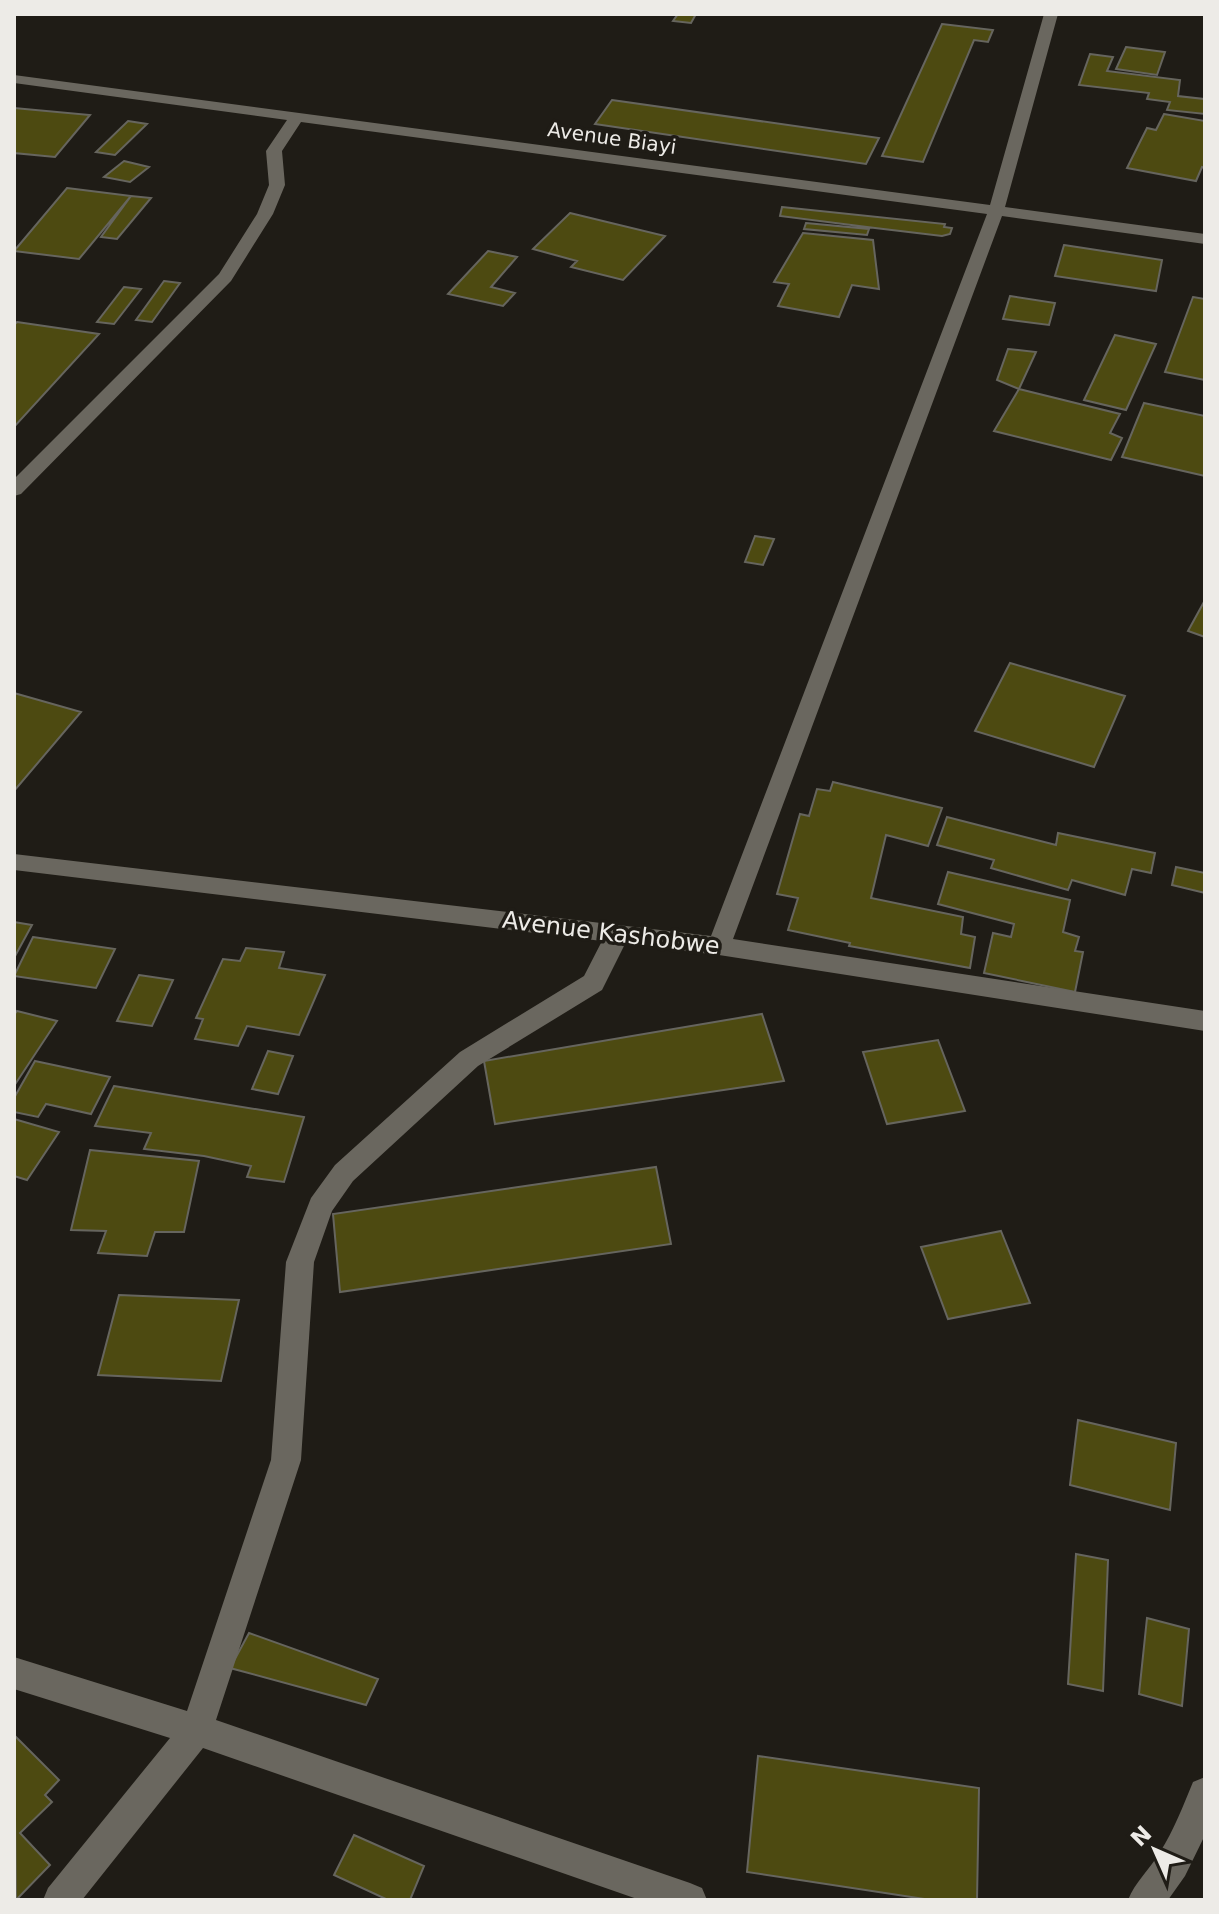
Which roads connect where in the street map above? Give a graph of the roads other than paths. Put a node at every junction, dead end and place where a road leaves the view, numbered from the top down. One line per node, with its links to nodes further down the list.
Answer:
1 (1051, 14): 4 (street)
2 (14, 79): 3 (street, Avenue Biayi)
3 (298, 115): 4 (street, Avenue Biayi); 6 (street)
4 (996, 211): 5 (street, Avenue Biayi); 9 (street)
5 (1205, 239)
6 (14, 490)
7 (14, 862): 8 (street, Avenue Kashobwe)
8 (617, 934): 9 (street, Avenue Kashobwe); 12 (street)
9 (719, 946): 10 (street, Avenue Kashobwe)
10 (1205, 1021)
11 (14, 1673): 12 (street)
12 (197, 1730): 14 (street); 15 (street)
13 (1205, 1794): 16 (street)
14 (60, 1900)
15 (690, 1900)
16 (1145, 1900)

